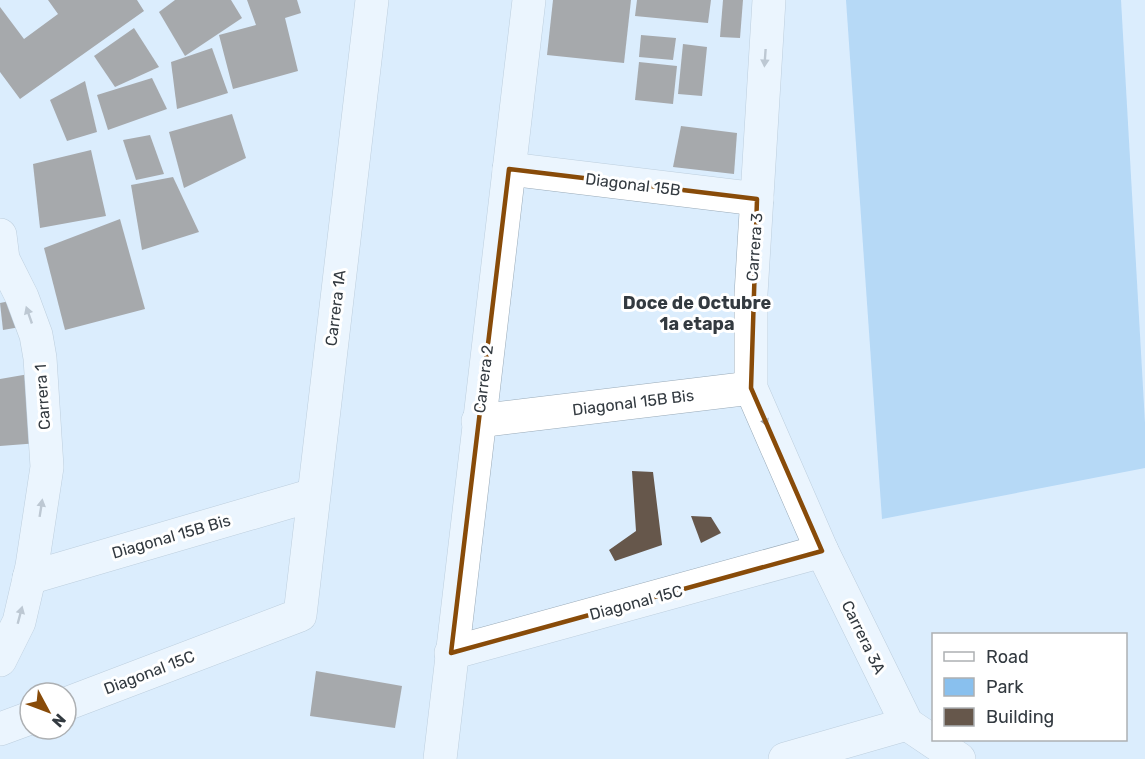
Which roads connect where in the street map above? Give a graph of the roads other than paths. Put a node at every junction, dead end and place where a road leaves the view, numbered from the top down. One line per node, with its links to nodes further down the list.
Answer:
1 (372, 0): 9 (street, Carrera 1A)
2 (529, 0): 4 (street, Carrera 2)
3 (769, 0): 5 (street, Carrera 3, one-way to 5)
4 (509, 169): 5 (street, Diagonal 15B); 8 (street, Carrera 2)
5 (757, 199): 7 (street, Carrera 3)
6 (1, 252): 11 (street, Carrera 1, one-way to 6)
7 (751, 388): 8 (street, Diagonal 15B Bis); 10 (street, Carrera 3, one-way to 10)
8 (478, 421): 13 (street, Carrera 2)
9 (313, 495): 11 (street, Diagonal 15B Bis); 12 (street, Carrera 1A)
10 (822, 551): 13 (street, Diagonal 15C); 17 (street, Carrera 3A)
11 (30, 572): 14 (street, one-way to 11)
12 (300, 615): 15 (street, Diagonal 15C)
13 (451, 653): 21 (street, Carrera 2)
14 (0, 660)
15 (78, 699)
16 (18, 722): 18 (street)
17 (907, 724): 19 (street); 22 (street)
18 (0, 729)
19 (932, 741)
20 (932, 741): 23 (street)
21 (440, 759)
22 (785, 759)
23 (959, 759)

